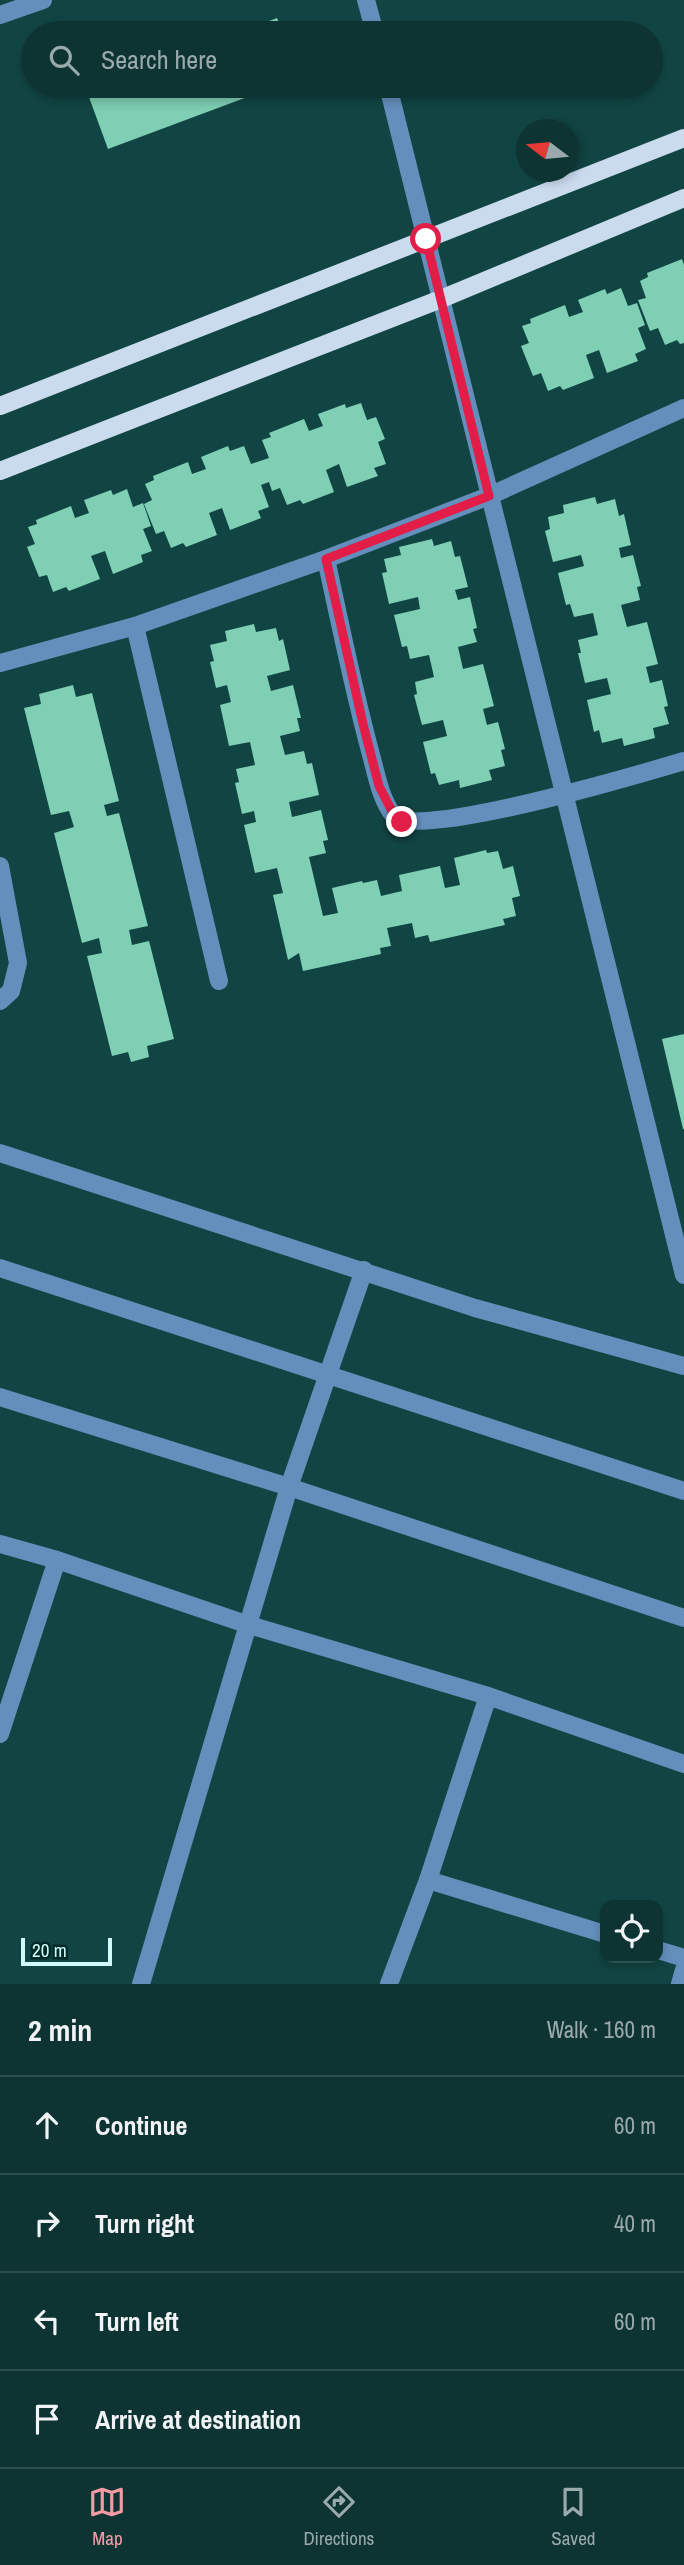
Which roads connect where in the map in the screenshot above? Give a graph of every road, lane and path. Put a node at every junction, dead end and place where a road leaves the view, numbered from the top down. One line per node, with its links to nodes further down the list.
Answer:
1 (43, 0): 3 (street)
2 (366, 0): 4 (street)
3 (0, 15)
4 (371, 21)
5 (391, 98): 8 (street)
6 (684, 138): 8 (main road)
7 (684, 198): 9 (main road)
8 (426, 239): 9 (street); 10 (main road)
9 (441, 299): 12 (main road); 13 (street)
10 (0, 406)
11 (684, 408): 13 (street)
12 (0, 471)
13 (489, 496): 14 (street); 18 (street)
14 (326, 559): 15 (street); 18 (street)
15 (135, 626): 16 (street); 20 (street)
16 (0, 663)
17 (684, 761): 18 (street)
18 (563, 795): 25 (street)
19 (0, 866): 21 (street)
20 (219, 981)
21 (0, 1001)
22 (0, 1153): 24 (street)
23 (0, 1268): 27 (street)
24 (364, 1270): 26 (street); 27 (street)
25 (684, 1275)
26 (684, 1366)
27 (327, 1375): 29 (street); 30 (street)
28 (0, 1397): 29 (street)
29 (289, 1487): 33 (street); 34 (street)
30 (684, 1491)
31 (0, 1544): 32 (street)
32 (57, 1560): 34 (street); 36 (street)
33 (684, 1618)
34 (249, 1625): 35 (street); 43 (street)
35 (488, 1696): 37 (street); 38 (street)
36 (0, 1734)
37 (684, 1764)
38 (428, 1880): 39 (street); 44 (street)
39 (600, 1932)
40 (663, 1952): 41 (street)
41 (684, 1958)
42 (684, 1970): 45 (street)
43 (141, 1984)
44 (389, 1984)
45 (680, 1984)

